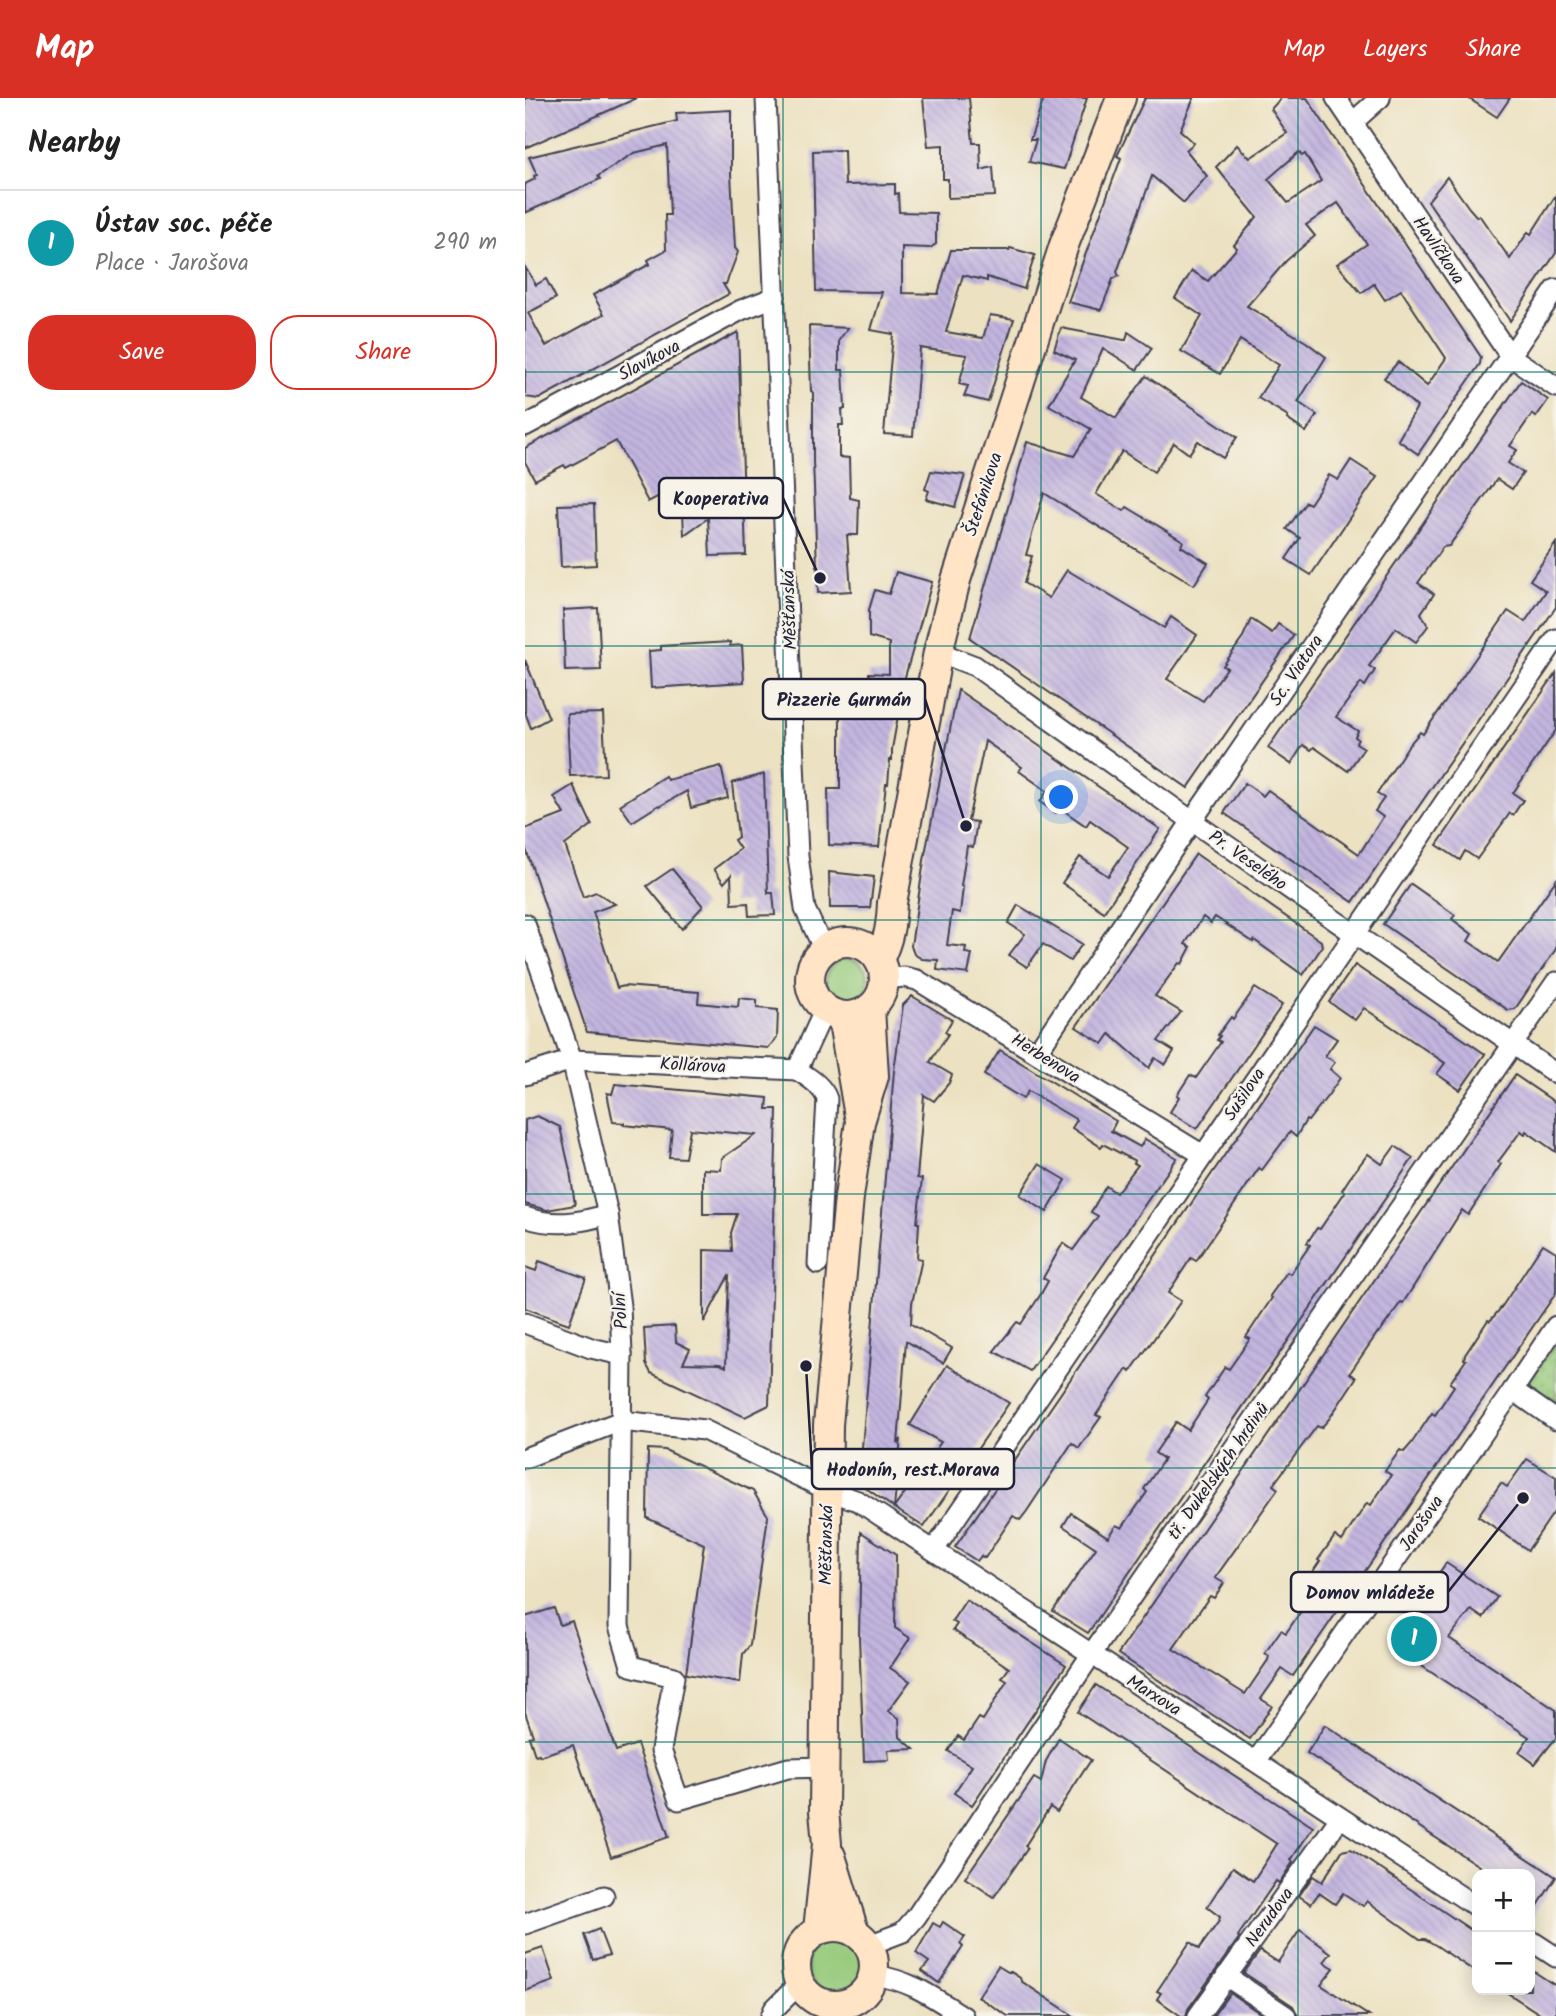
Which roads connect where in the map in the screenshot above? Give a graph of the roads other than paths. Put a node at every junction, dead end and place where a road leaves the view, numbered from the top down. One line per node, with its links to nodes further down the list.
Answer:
1 (767, 98): 7 (street, Měšťanská)
2 (1121, 98): 12 (main road, Štefánikova)
3 (1336, 98): 5 (street, Havlíčkova)
4 (1380, 98): 5 (street)
5 (1353, 122): 8 (street, Havlíčkova)
6 (1556, 289): 8 (street, Sc. Viatora)
7 (775, 297): 10 (street, Slavíkova); 16 (street, Měšťanská)
8 (1510, 356): 9 (street, Havlíčkova); 13 (street, Sc. Viatora)
9 (1556, 387)
10 (525, 426)
11 (1556, 639): 15 (street, Sušilova)
12 (938, 652): 13 (street, Pr. Veselého); 17 (main road, Štefánikova)
13 (1192, 821): 15 (street, Pr. Veselého); 22 (street, Sc. Viatora)
14 (525, 924): 23 (street, Polní)
15 (1353, 933): 21 (street, Pr. Veselého); 28 (street, Sušilova)
16 (824, 950): 17 (main road); 20 (main road)
17 (874, 960): 19 (main road); 22 (street, Herbenova)
18 (1556, 982): 21 (street, tř. Dukelských hrdinů)
19 (870, 1008): 20 (main road); 27 (main road, Měšťanská)
20 (833, 1012): 24 (street); 27 (main road, Měšťanská)
21 (1513, 1044): 25 (street, Pr. Veselého); 41 (street, tř. Dukelských hrdinů)
22 (1037, 1052): 28 (street, Herbenova)
23 (572, 1060): 24 (street, Kollárova); 26 (street, Kollárova); 29 (street, Polní)
24 (797, 1070): 31 (street)
25 (1556, 1074)
26 (525, 1075)
27 (860, 1122): 39 (main road, Měšťanská)
28 (1203, 1155): 40 (street, Sušilova)
29 (608, 1214): 30 (street); 34 (street, Polní)
30 (525, 1217)
31 (818, 1264)
32 (525, 1323): 34 (street)
33 (1556, 1326): 35 (street, Jarošova)
34 (622, 1355): 37 (street, Polní)
35 (1513, 1390): 36 (street); 42 (street, Jarošova)
36 (1556, 1420)
37 (621, 1421): 38 (street); 39 (street, Marxova); 43 (street, Polní)
38 (525, 1458)
39 (827, 1490): 40 (street, Marxova); 43 (main road, Měšťanská)
40 (934, 1550): 41 (street, Marxova)
41 (1091, 1655): 42 (street, Marxova); 50 (street, tř. Dukelských hrdinů)
42 (1257, 1760): 44 (street, Marxova)
43 (824, 1767): 45 (main road, Měšťanská)
44 (1340, 1818): 47 (street, Marxova); 53 (street, Nerudova)
45 (827, 1843): 49 (main road, Měšťanská); 50 (main road, Měšťanská)
46 (604, 1896): 48 (street)
47 (1472, 1904)
48 (525, 1924)
49 (818, 1930): 50 (main road); 54 (main road)
50 (862, 1938): 55 (main road, Měšťanská)
51 (1535, 1943): 52 (street)
52 (1555, 1953)
53 (1226, 1976): 59 (street, Nerudova); 60 (street)
54 (800, 1983): 56 (main road); 57 (street)
55 (866, 1995): 56 (main road); 58 (street)
56 (831, 2010)
57 (771, 2016)
58 (963, 2016)
59 (1198, 2016)
60 (1286, 2016)

